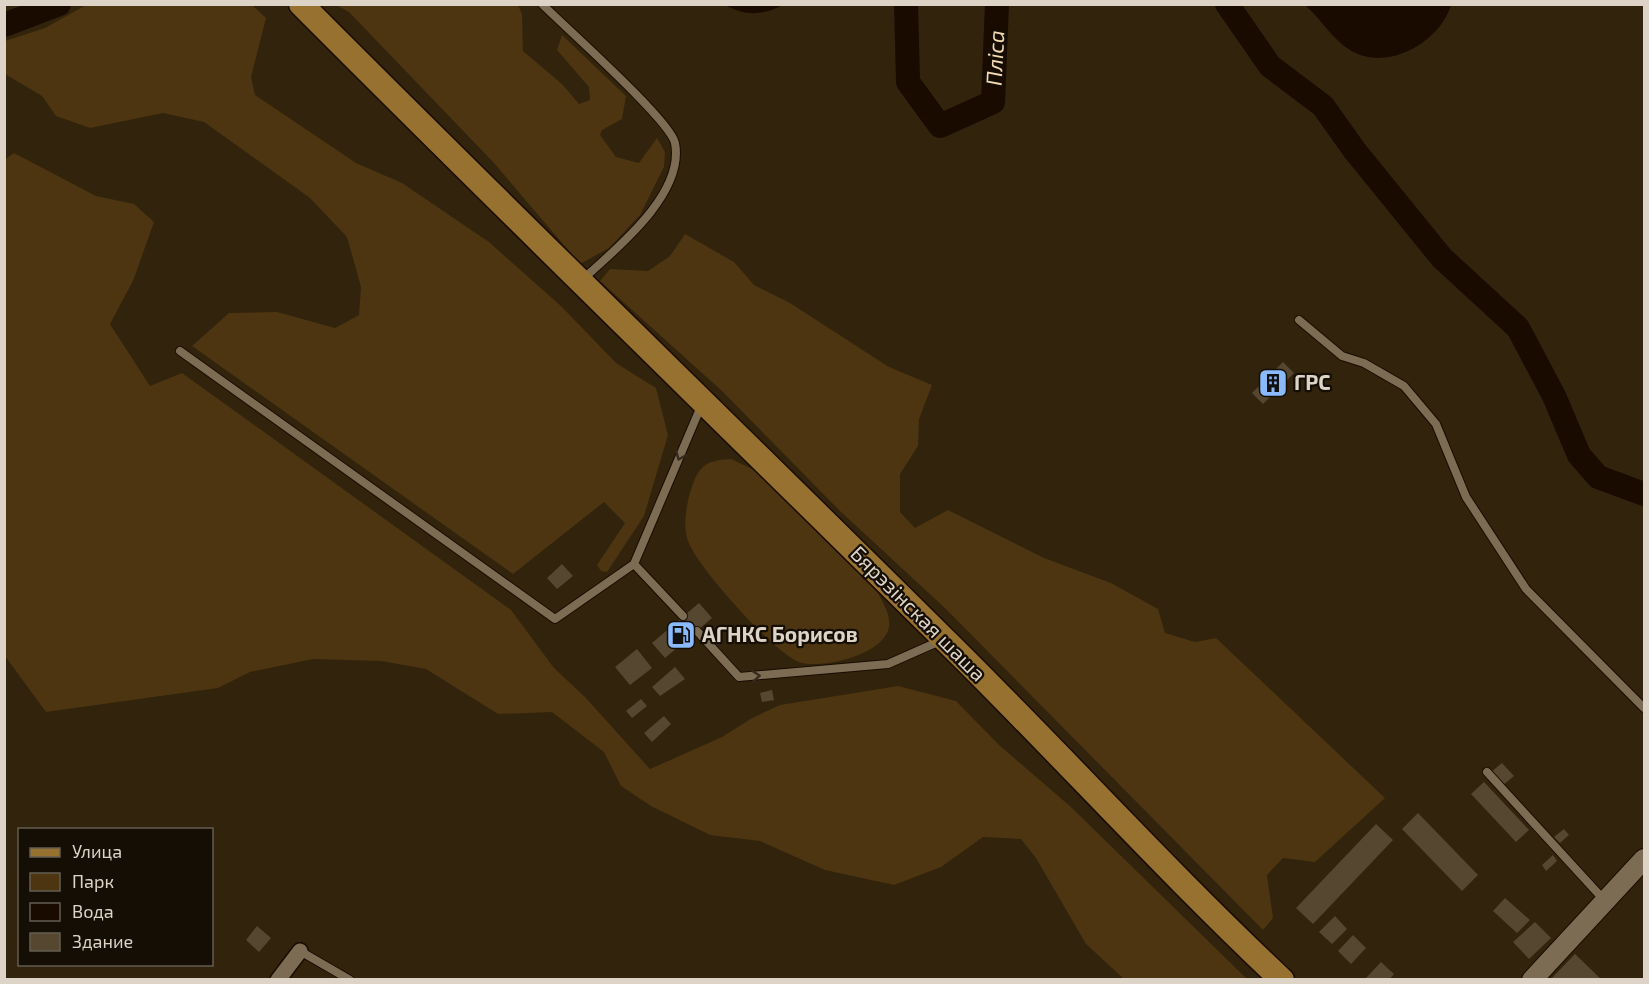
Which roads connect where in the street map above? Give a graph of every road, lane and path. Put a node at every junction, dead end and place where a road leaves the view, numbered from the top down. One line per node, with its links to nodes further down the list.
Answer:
1 (301, 4): 3 (main road, Бярэзінская шаша)
2 (542, 4): 3 (lane)
3 (579, 282): 6 (main road, Бярэзінская шаша)
4 (1299, 320): 11 (lane)
5 (180, 351): 7 (lane)
6 (703, 403): 7 (lane, one-way to 7); 10 (main road, Бярэзінская шаша)
7 (634, 564): 8 (lane)
8 (683, 616)
9 (697, 631): 10 (lane, one-way to 10)
10 (944, 639): 18 (main road, Бярэзінская шаша)
11 (1644, 708)
12 (1486, 772): 14 (lane)
13 (1642, 866): 14 (street)
14 (1605, 903): 19 (street)
15 (300, 951): 16 (street); 17 (lane)
16 (278, 980)
17 (350, 980)
18 (1282, 980)
19 (1532, 980)

